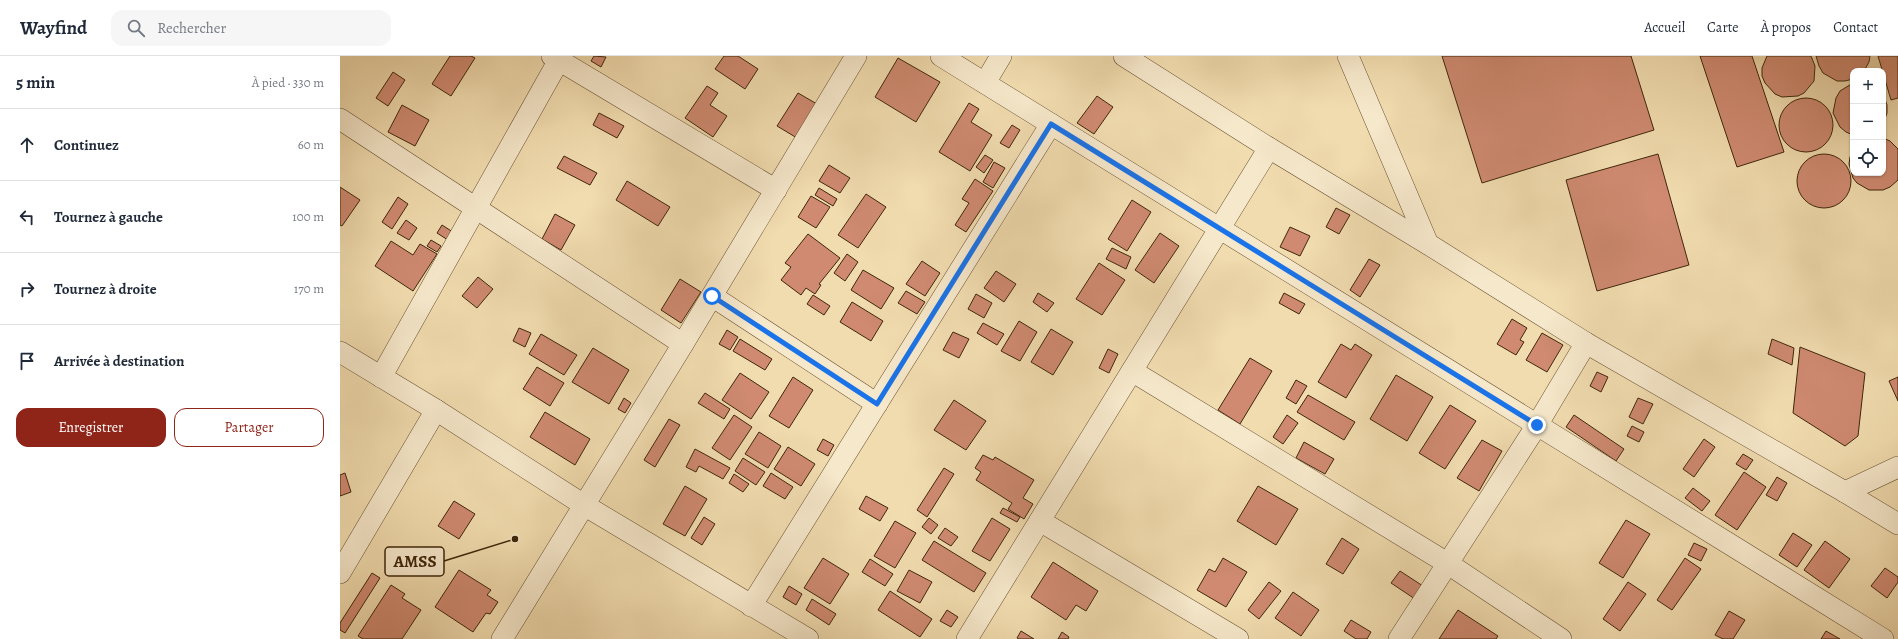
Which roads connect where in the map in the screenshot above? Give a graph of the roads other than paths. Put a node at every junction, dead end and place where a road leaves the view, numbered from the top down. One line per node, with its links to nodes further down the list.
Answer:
1 (856, 56): 11 (street)
2 (941, 56): 7 (street)
3 (1001, 56): 7 (street)
4 (1124, 56): 10 (street)
5 (1348, 56): 14 (street)
6 (556, 58): 11 (street); 12 (street)
7 (985, 83): 9 (street)
8 (340, 119): 12 (street)
9 (1051, 124): 13 (street); 21 (street)
10 (1269, 148): 13 (street); 14 (street)
11 (776, 190): 15 (street)
12 (476, 207): 17 (street); 20 (street)
13 (1220, 229): 19 (street); 23 (street)
14 (1428, 244): 16 (street)
15 (712, 296): 17 (street); 21 (street)
16 (1586, 343): 23 (street); 25 (street)
17 (683, 344): 26 (street)
18 (340, 352): 20 (street)
19 (1132, 371): 27 (street); 29 (street)
20 (382, 377): 22 (street)
21 (877, 404): 31 (street)
22 (436, 410): 26 (street); 30 (street)
23 (1537, 425): 29 (street); 38 (street)
24 (1898, 467): 25 (street)
25 (1845, 492): 28 (street)
26 (584, 505): 31 (street); 32 (street)
27 (1040, 520): 34 (street); 35 (street)
28 (1898, 524)
29 (1447, 563): 36 (street); 37 (street)
30 (340, 573)
31 (751, 606): 33 (street)
32 (502, 639)
33 (808, 639)
34 (967, 639)
35 (1238, 639)
36 (1399, 639)
37 (1561, 639)
38 (1883, 639)

